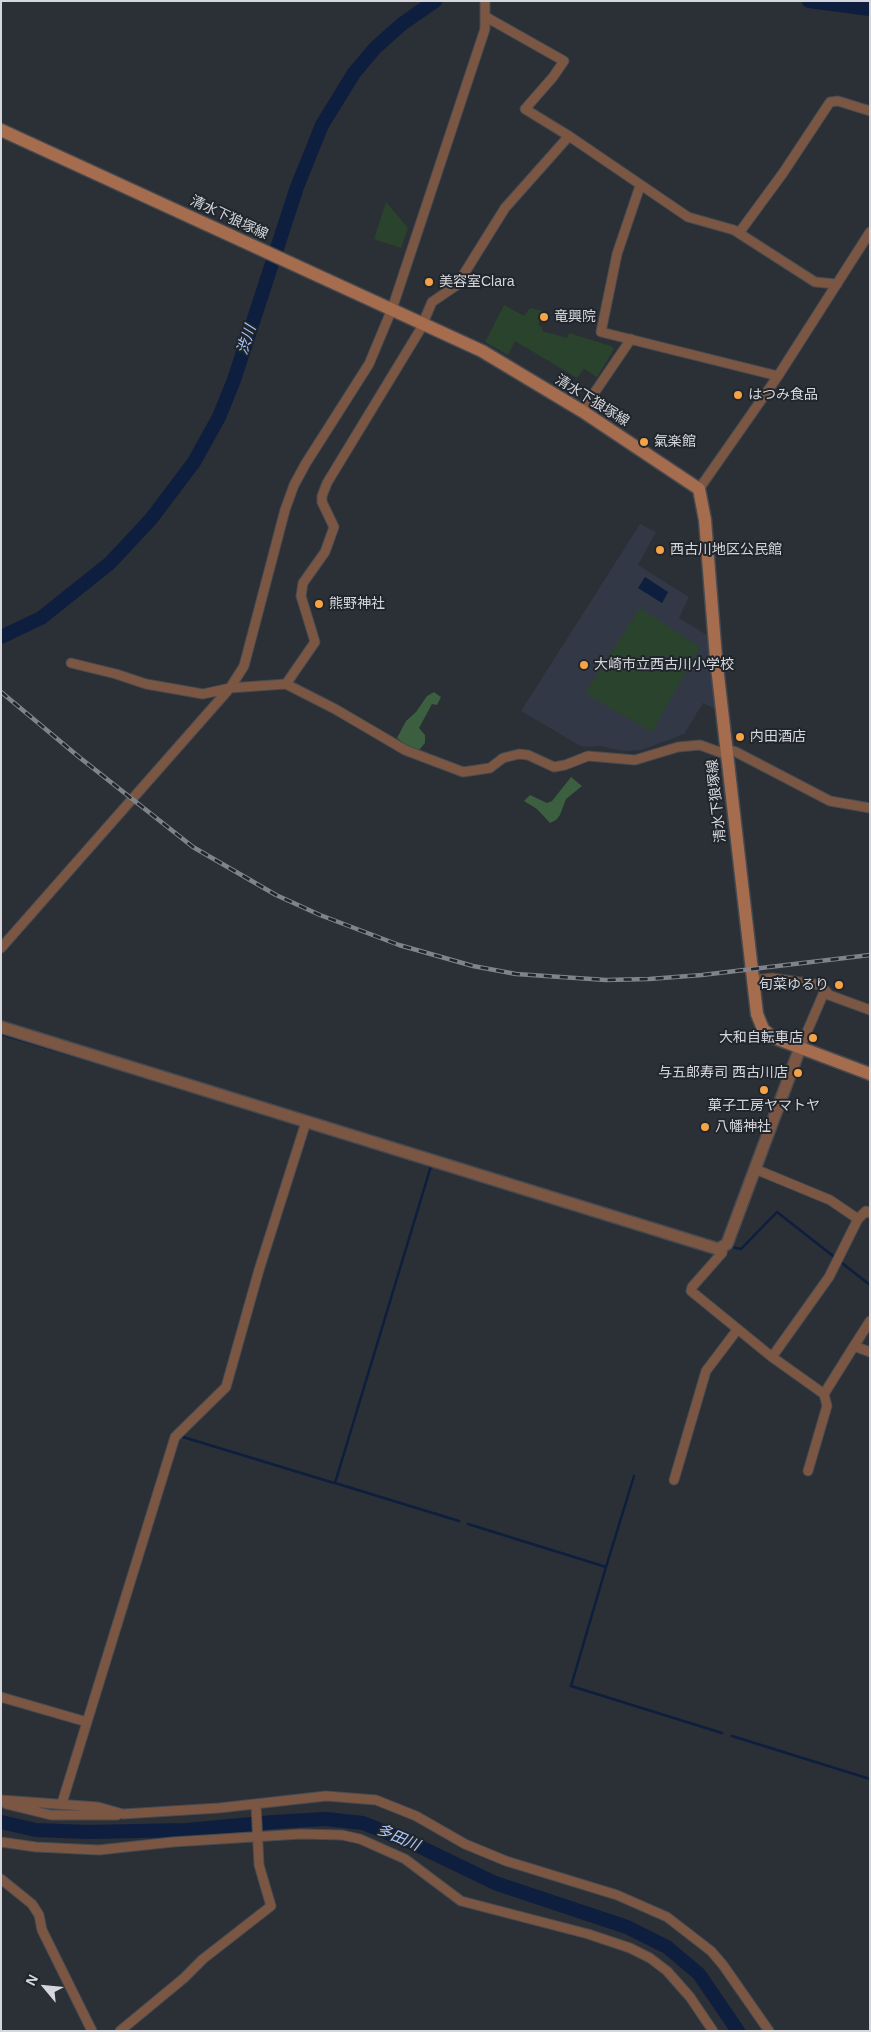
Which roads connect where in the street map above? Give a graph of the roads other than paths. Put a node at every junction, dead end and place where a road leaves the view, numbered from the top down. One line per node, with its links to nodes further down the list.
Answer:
1 (485, 1): 2 (street)
2 (486, 17): 5 (street); 10 (street)
3 (870, 111): 8 (street)
4 (1, 130): 10 (main road, 清水下狼塚線)
5 (569, 136): 6 (street); 11 (street)
6 (640, 186): 8 (street); 12 (street)
7 (870, 232): 9 (street)
8 (739, 233): 9 (street)
9 (838, 284): 13 (street)
10 (392, 309): 11 (main road, 清水下狼塚線); 18 (street)
11 (421, 324): 14 (main road, 清水下狼塚線); 17 (street)
12 (631, 339): 13 (street); 14 (street)
13 (778, 376): 15 (street)
14 (582, 412): 15 (main road, 清水下狼塚線)
15 (699, 489): 19 (main road, 清水下狼塚線)
16 (71, 663): 18 (street)
17 (286, 684): 18 (street); 19 (street)
18 (230, 688): 21 (street)
19 (727, 749): 20 (street); 22 (main road, 清水下狼塚線)
20 (870, 808)
21 (1, 948)
22 (753, 980): 23 (street); 26 (main road, 清水下狼塚線)
23 (825, 990): 24 (street); 26 (street)
24 (870, 1010)
25 (1, 1028): 28 (street)
26 (800, 1048): 27 (main road, 清水下狼塚線); 29 (street)
27 (870, 1074)
28 (306, 1122): 32 (street); 42 (street)
29 (755, 1169): 31 (street); 32 (street)
30 (870, 1213): 31 (street)
31 (858, 1219): 37 (street)
32 (723, 1247): 34 (street)
33 (870, 1321): 35 (street)
34 (737, 1330): 37 (street); 40 (street)
35 (854, 1346): 36 (street); 38 (street)
36 (870, 1352)
37 (772, 1357): 38 (street)
38 (824, 1394): 39 (street)
39 (808, 1472)
40 (674, 1480)
41 (1, 1697): 42 (street)
42 (87, 1722): 44 (street)
43 (1, 1801): 44 (street); 46 (street)
44 (62, 1804): 46 (street)
45 (256, 1806): 46 (street); 47 (street); 53 (street)
46 (123, 1814)
47 (256, 1835): 48 (street); 51 (street); 52 (street)
48 (1, 1842)
49 (1, 1879): 50 (street)
50 (92, 2031)
51 (120, 2031)
52 (713, 2031)
53 (769, 2031)

